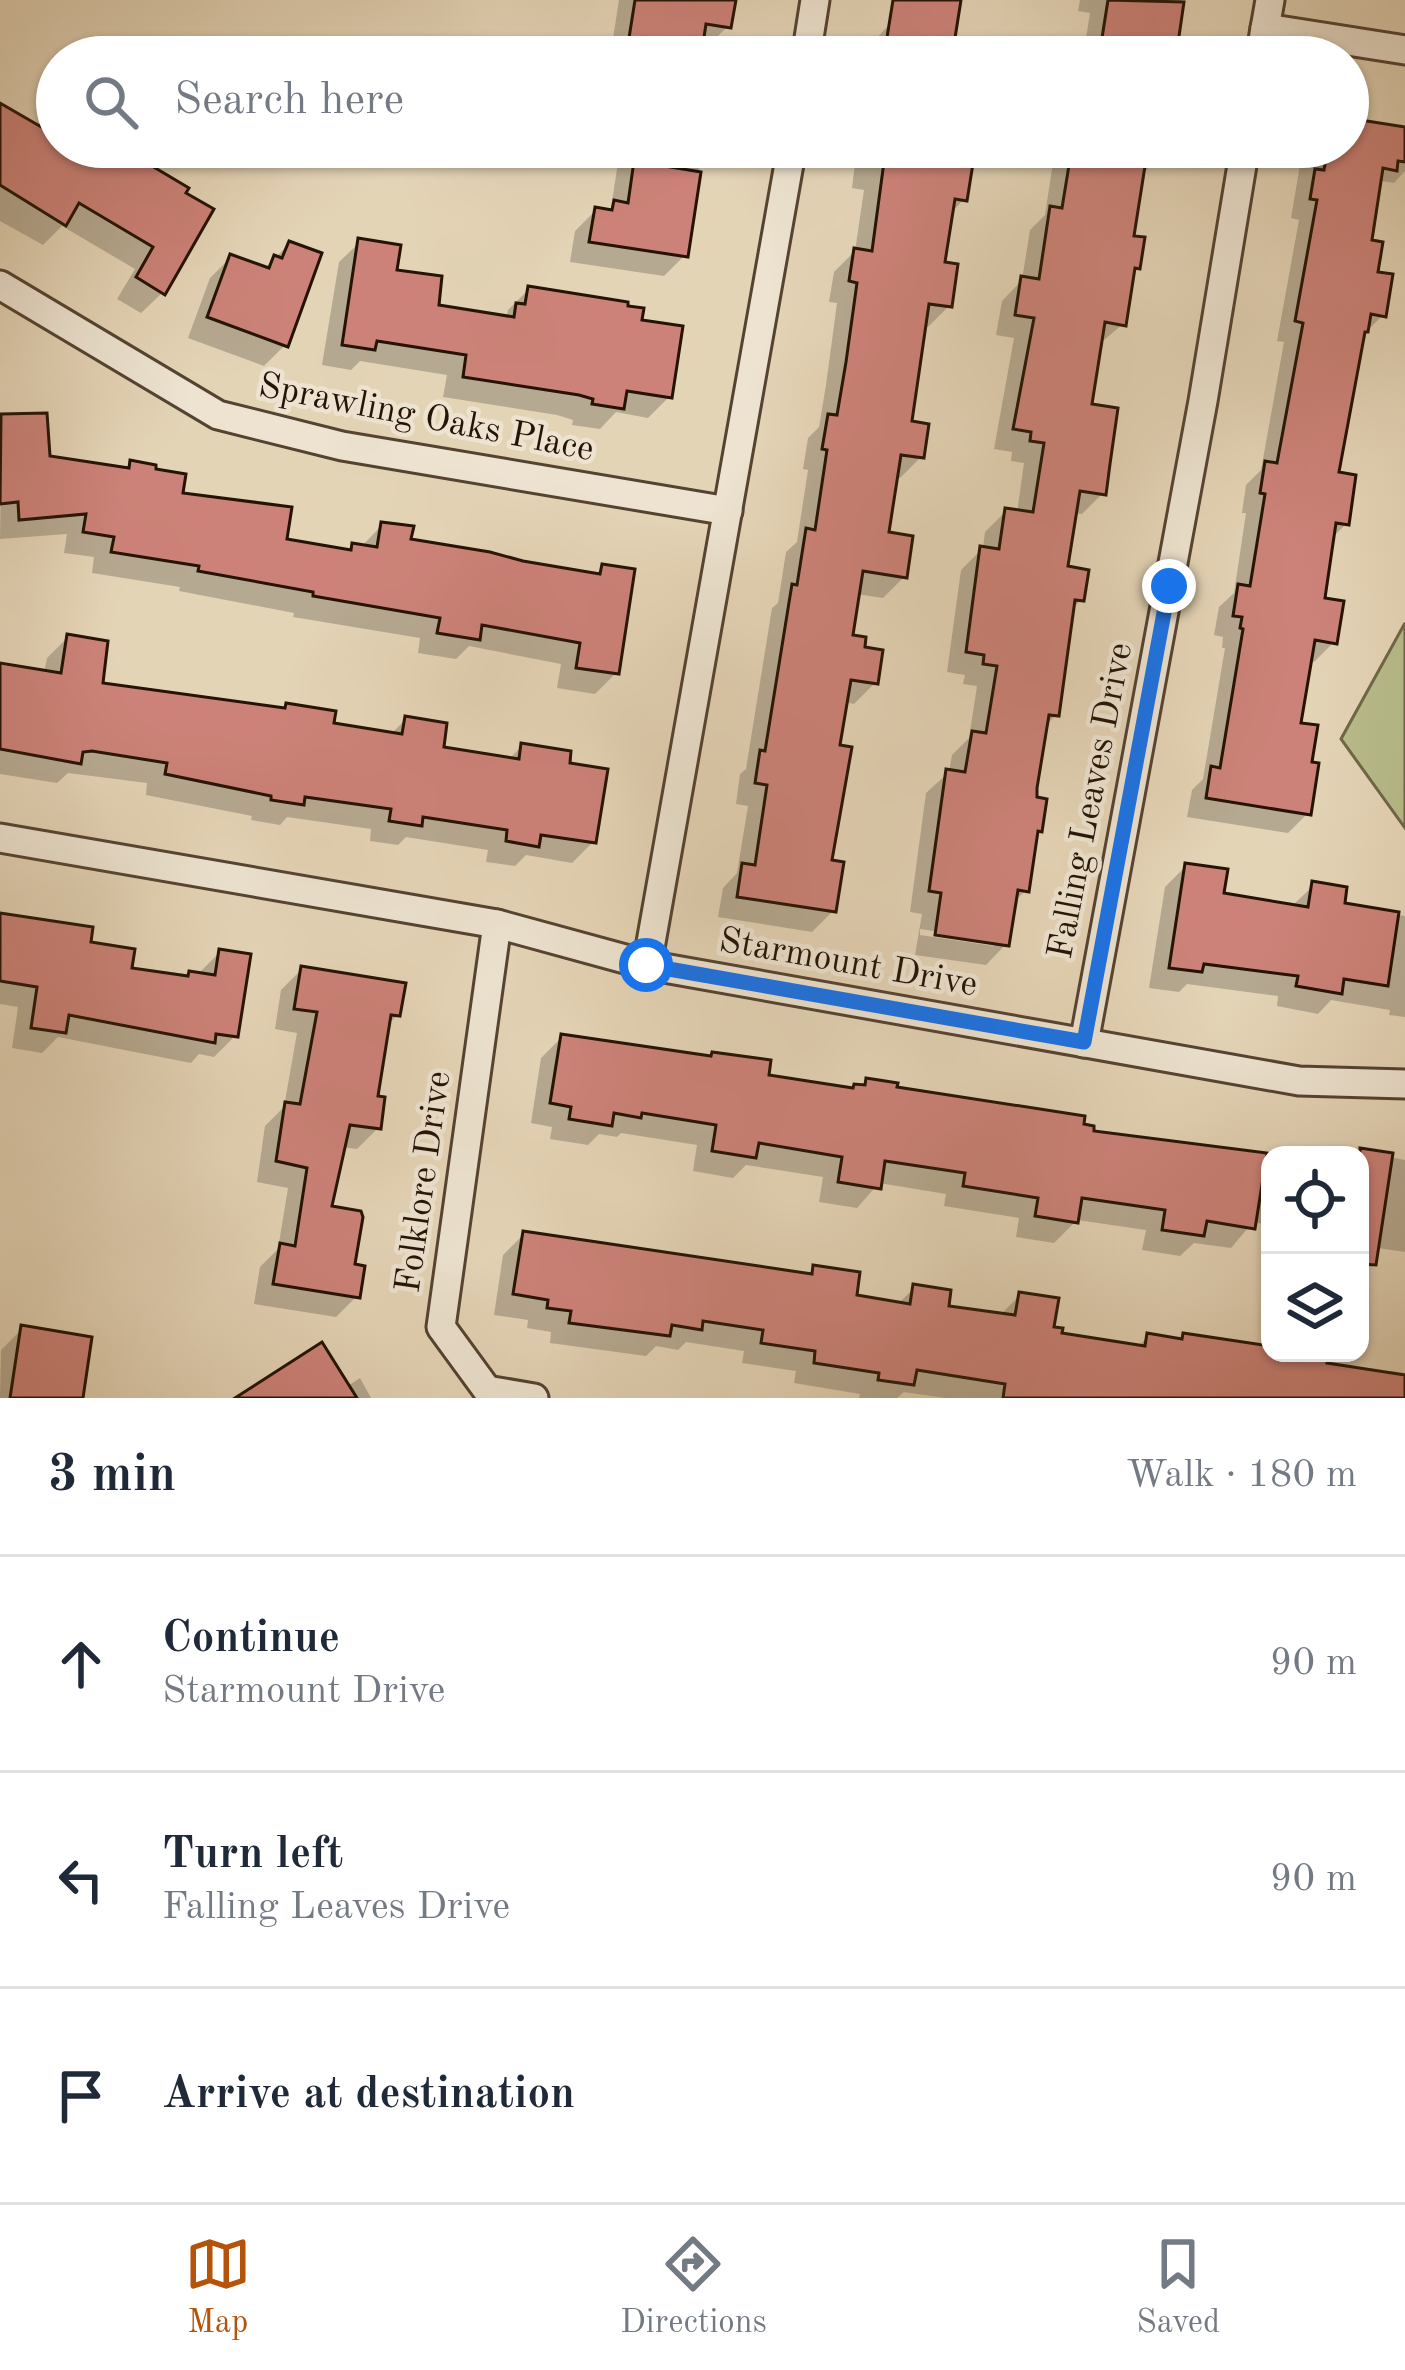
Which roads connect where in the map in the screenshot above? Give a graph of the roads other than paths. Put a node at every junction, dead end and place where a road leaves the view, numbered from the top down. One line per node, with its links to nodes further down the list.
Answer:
1 (815, 0): 3 (street)
2 (1267, 14): 4 (street)
3 (809, 36)
4 (1351, 36)
5 (1369, 41): 6 (street)
6 (1405, 50)
7 (788, 168): 10 (street)
8 (1242, 168): 14 (street, Falling Leaves Drive)
9 (0, 285): 10 (street, Sprawling Oaks Place)
10 (728, 512): 13 (street)
11 (0, 838): 12 (street, Starmount Drive)
12 (497, 924): 13 (street, Starmount Drive); 16 (street, Folklore Drive)
13 (646, 965): 14 (street, Starmount Drive)
14 (1084, 1042): 15 (street, Starmount Drive)
15 (1405, 1084)
16 (534, 1398)

